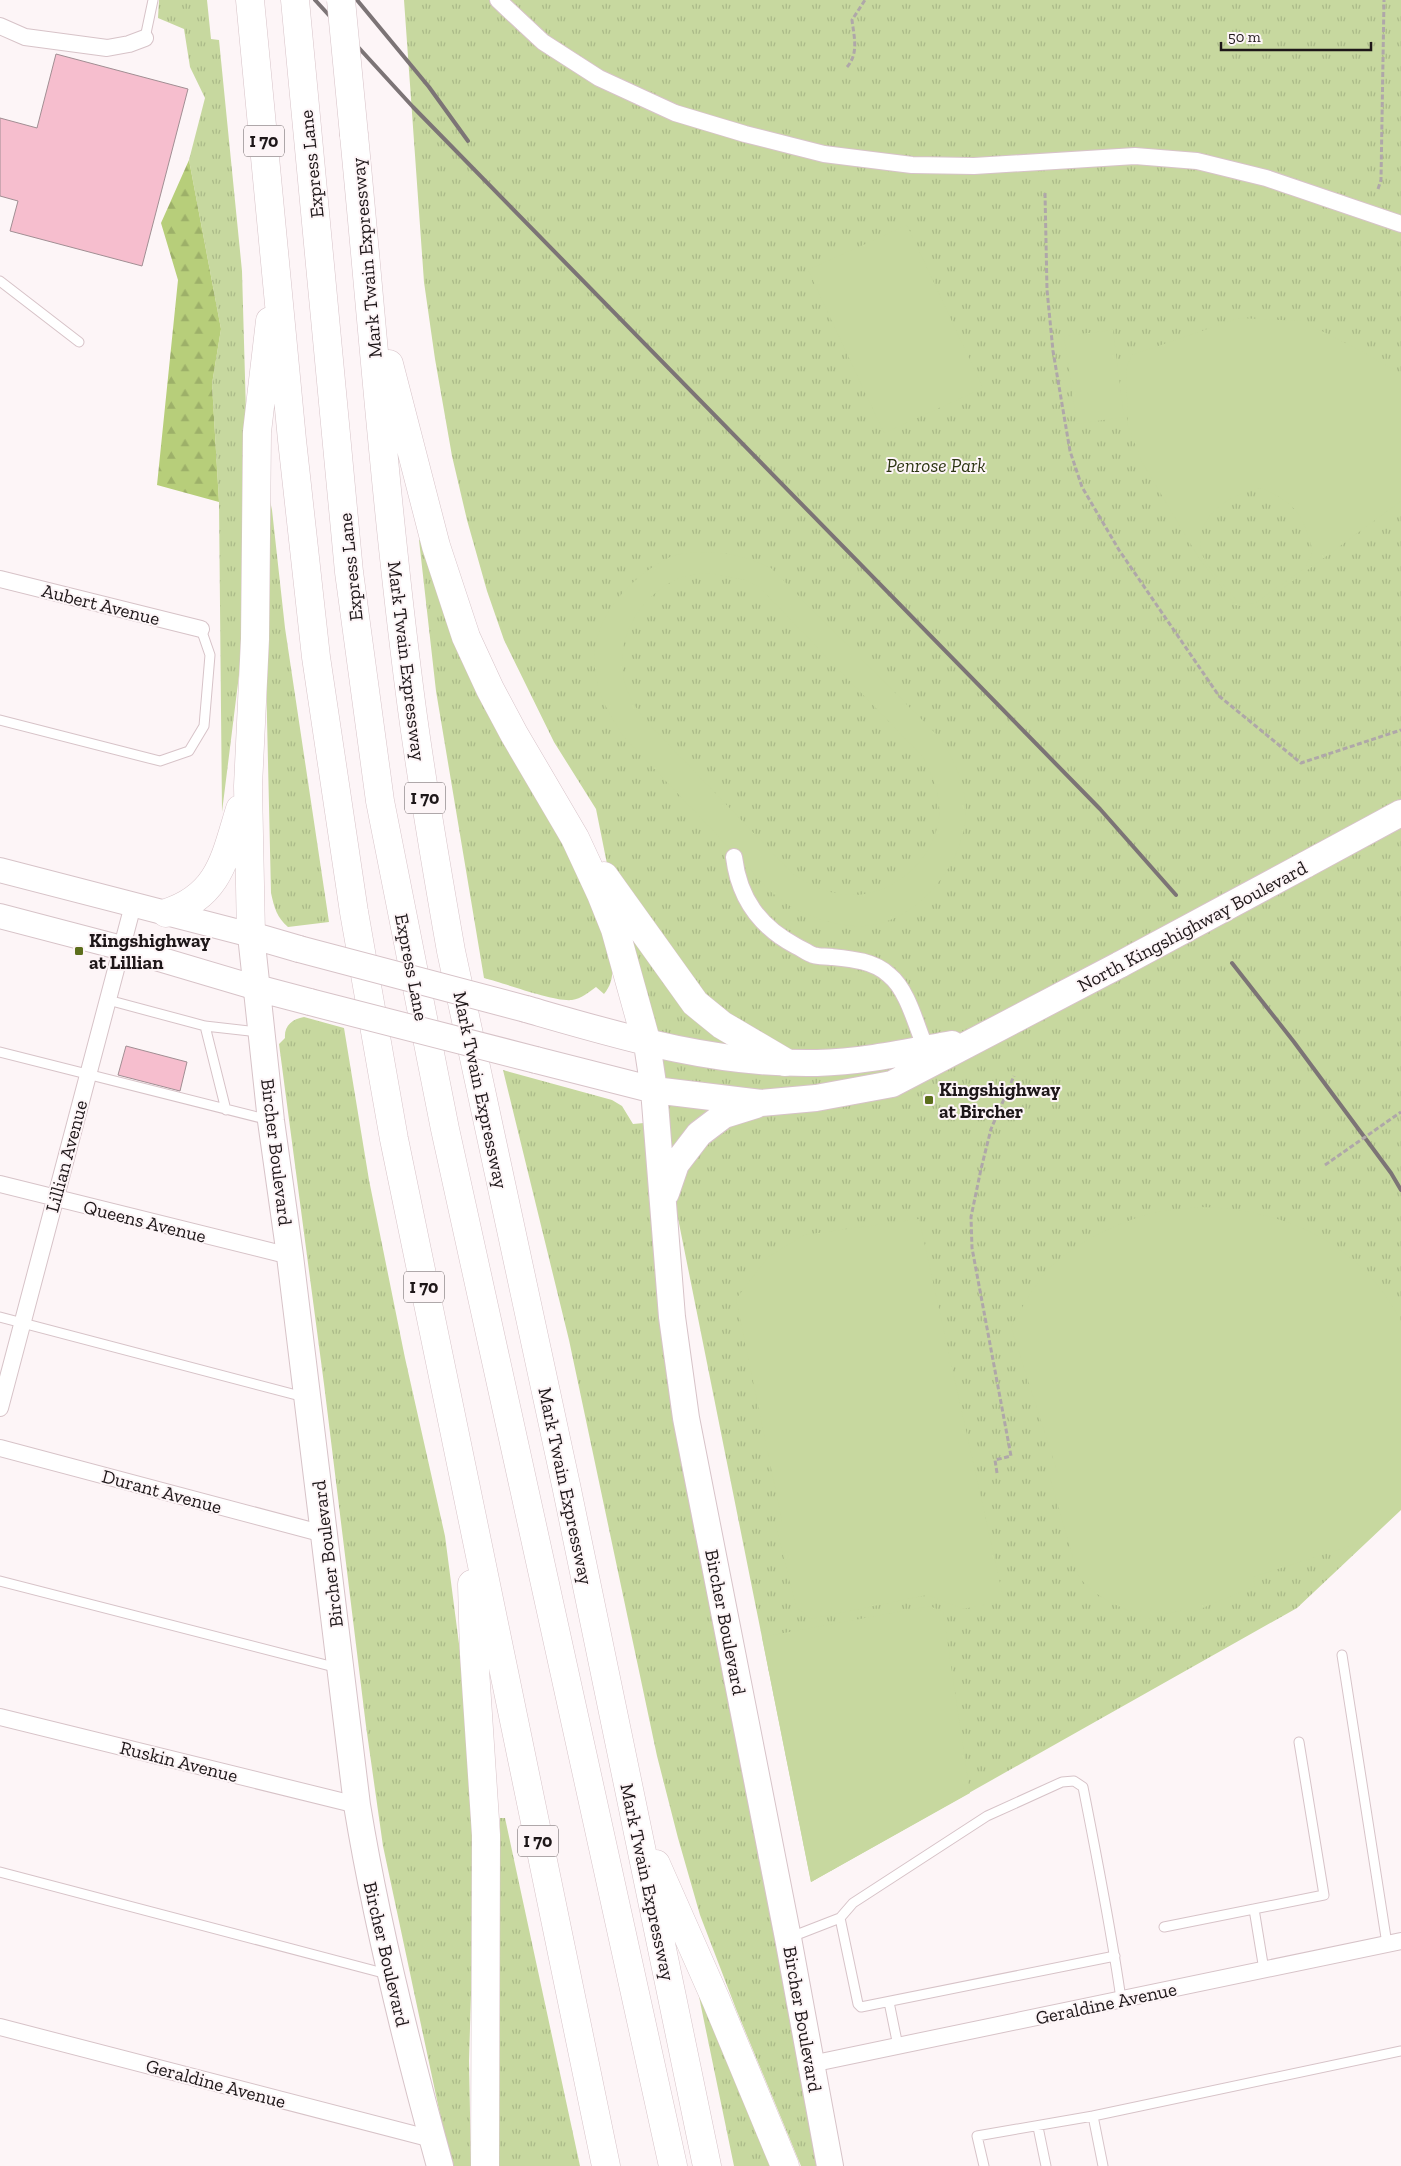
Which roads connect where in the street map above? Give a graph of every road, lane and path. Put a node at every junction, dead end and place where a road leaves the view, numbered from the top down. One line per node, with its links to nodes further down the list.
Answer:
1 (153, 0): 9 (lane)
2 (295, 0): 89 (highway, Express Lane)
3 (341, 0): 16 (highway, Mark Twain Expressway / I 70, bridge)
4 (498, 0): 13 (street)
5 (865, 0): 10 (path)
6 (1384, 0): 11 (path)
7 (251, 7): 14 (highway, I 70)
8 (0, 26): 9 (street)
9 (145, 38)
10 (848, 67)
11 (1378, 189)
12 (1045, 193): 21 (path)
13 (1401, 224)
14 (276, 268): 22 (highway); 59 (highway, I 70)
15 (0, 281): 17 (lane)
16 (368, 284): 24 (highway); 67 (highway, Mark Twain Expressway / I 70)
17 (79, 342)
18 (0, 579): 19 (street, Aubert Avenue)
19 (201, 629): 20 (lane)
20 (0, 720)
21 (1401, 730)
22 (248, 786): 28 (highway); 30 (highway)
23 (1401, 813): 36 (main road, North Kingshighway Boulevard, bridge)
24 (575, 838): 37 (highway); 40 (highway)
25 (734, 857): 38 (street)
26 (0, 870): 27 (main road, North Kingshighway Boulevard)
27 (133, 905): 28 (main road, North Kingshighway Boulevard); 31 (street, Lillian Avenue)
28 (166, 913): 30 (main road, North Kingshighway Boulevard)
29 (0, 916): 31 (main road, North Kingshighway Boulevard)
30 (251, 935): 32 (main road, Bircher Boulevard); 37 (main road, North Kingshighway Boulevard, bridge)
31 (122, 948): 32 (main road, North Kingshighway Boulevard); 33 (street, Lillian Avenue)
32 (257, 988): 35 (main road, Bircher Boulevard); 43 (main road, North Kingshighway Boulevard, bridge)
33 (108, 1000): 34 (lane); 41 (street, Lillian Avenue)
34 (205, 1026): 35 (lane); 45 (lane)
35 (262, 1033): 47 (main road, Bircher Boulevard)
36 (983, 1038): 38 (main road, North Kingshighway Boulevard); 44 (main road, North Kingshighway Boulevard)
37 (647, 1044): 40 (main road, North Kingshighway Boulevard); 43 (main road, Bircher Boulevard)
38 (926, 1049): 40 (main road, North Kingshighway Boulevard)
39 (0, 1052): 41 (lane)
40 (785, 1062)
41 (88, 1076): 45 (lane); 50 (street, Lillian Avenue)
42 (1014, 1076): 58 (path)
43 (654, 1090): 44 (main road, North Kingshighway Boulevard); 51 (main road, Bircher Boulevard)
44 (761, 1103): 51 (main road)
45 (226, 1110): 47 (lane)
46 (1401, 1112): 48 (path, bridge)
47 (272, 1121): 52 (main road, Bircher Boulevard)
48 (1325, 1165)
49 (0, 1184): 50 (street, Queens Avenue)
50 (55, 1199): 52 (street, Queens Avenue); 54 (street, Lillian Avenue)
51 (663, 1201): 72 (main road, Bircher Boulevard)
52 (290, 1256): 55 (main road, Bircher Boulevard)
53 (0, 1317): 54 (lane)
54 (22, 1323): 55 (lane); 56 (street, Lillian Avenue)
55 (307, 1398): 60 (main road, Bircher Boulevard)
56 (0, 1408)
57 (0, 1448): 60 (street, Durant Avenue)
58 (996, 1473)
59 (470, 1515): 87 (highway); 88 (highway, I 70)
60 (324, 1534): 63 (main road, Bircher Boulevard)
61 (0, 1581): 63 (lane)
62 (1342, 1655): 73 (lane)
63 (341, 1669): 66 (main road, Bircher Boulevard)
64 (0, 1717): 66 (street, Ruskin Avenue)
65 (1299, 1742): 69 (lane)
66 (358, 1806): 76 (main road, Bircher Boulevard)
67 (634, 1813): 90 (highway, Mark Twain Expressway / I 70); 91 (highway)
68 (0, 1872): 76 (lane)
69 (1254, 1909): 71 (lane); 75 (lane)
70 (840, 1918): 72 (lane); 74 (lane); 78 (lane)
71 (1164, 1927)
72 (788, 1938): 82 (main road, Bircher Boulevard)
73 (1394, 1943): 75 (street, Geraldine Avenue)
74 (1115, 1956): 77 (lane); 78 (lane)
75 (1264, 1970): 77 (street, Geraldine Avenue)
76 (391, 1975): 85 (main road, Bircher Boulevard)
77 (1121, 1999): 80 (street, Geraldine Avenue)
78 (889, 2002): 80 (lane)
79 (0, 2027): 85 (street, Geraldine Avenue)
80 (898, 2046): 82 (street, Geraldine Avenue)
81 (1401, 2051): 83 (lane)
82 (811, 2064): 92 (main road, Bircher Boulevard)
83 (1093, 2116): 84 (lane); 95 (lane)
84 (1038, 2127): 93 (lane); 94 (lane)
85 (432, 2139): 86 (main road, Bircher Boulevard)
86 (440, 2166)
87 (485, 2166)
88 (606, 2166)
89 (673, 2166)
90 (706, 2166)
91 (785, 2166)
92 (830, 2166)
93 (984, 2166)
94 (1046, 2166)
95 (1103, 2166)

